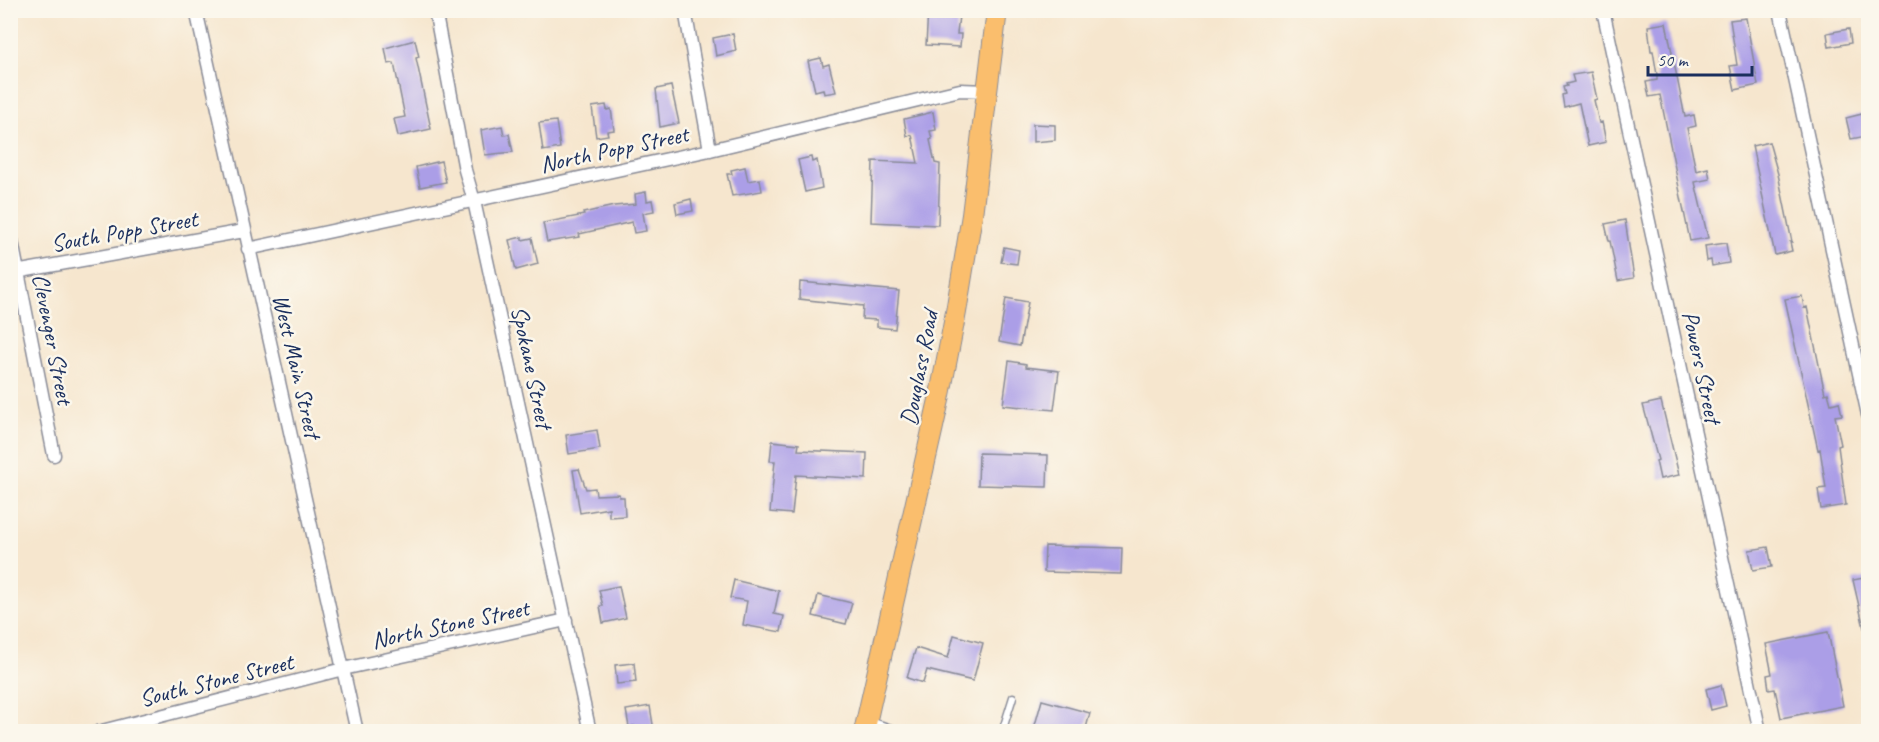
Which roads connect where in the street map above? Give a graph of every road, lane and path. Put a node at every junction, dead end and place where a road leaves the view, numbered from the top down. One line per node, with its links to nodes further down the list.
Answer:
1 (196, 10): 11 (street, West Main Street)
2 (435, 10): 9 (street, Spokane Street)
3 (685, 10): 8 (street)
4 (997, 10): 7 (main road, Douglass Road)
5 (1603, 10): 25 (street, Powers Street)
6 (1780, 10): 14 (street)
7 (987, 91): 8 (street, North Popp Street); 19 (main road, Douglass Road)
8 (710, 150): 9 (street, North Popp Street)
9 (474, 201): 12 (street, North Popp Street); 16 (street, Spokane Street)
10 (10, 231): 13 (street, Clevenger Street)
11 (244, 231): 12 (street, West Main Street); 13 (street, South Popp Street)
12 (248, 249): 17 (street, West Main Street)
13 (15, 272): 15 (street, Clevenger Street)
14 (1869, 415)
15 (54, 454)
16 (566, 620): 17 (street, North Stone Street); 22 (street, Spokane Street)
17 (343, 669): 20 (street, South Stone Street); 21 (street, West Main Street)
18 (1012, 698): 24 (lane)
19 (866, 726): 23 (lane)
20 (98, 732)
21 (357, 732)
22 (590, 732)
23 (902, 732)
24 (1002, 732)
25 (1760, 732)

